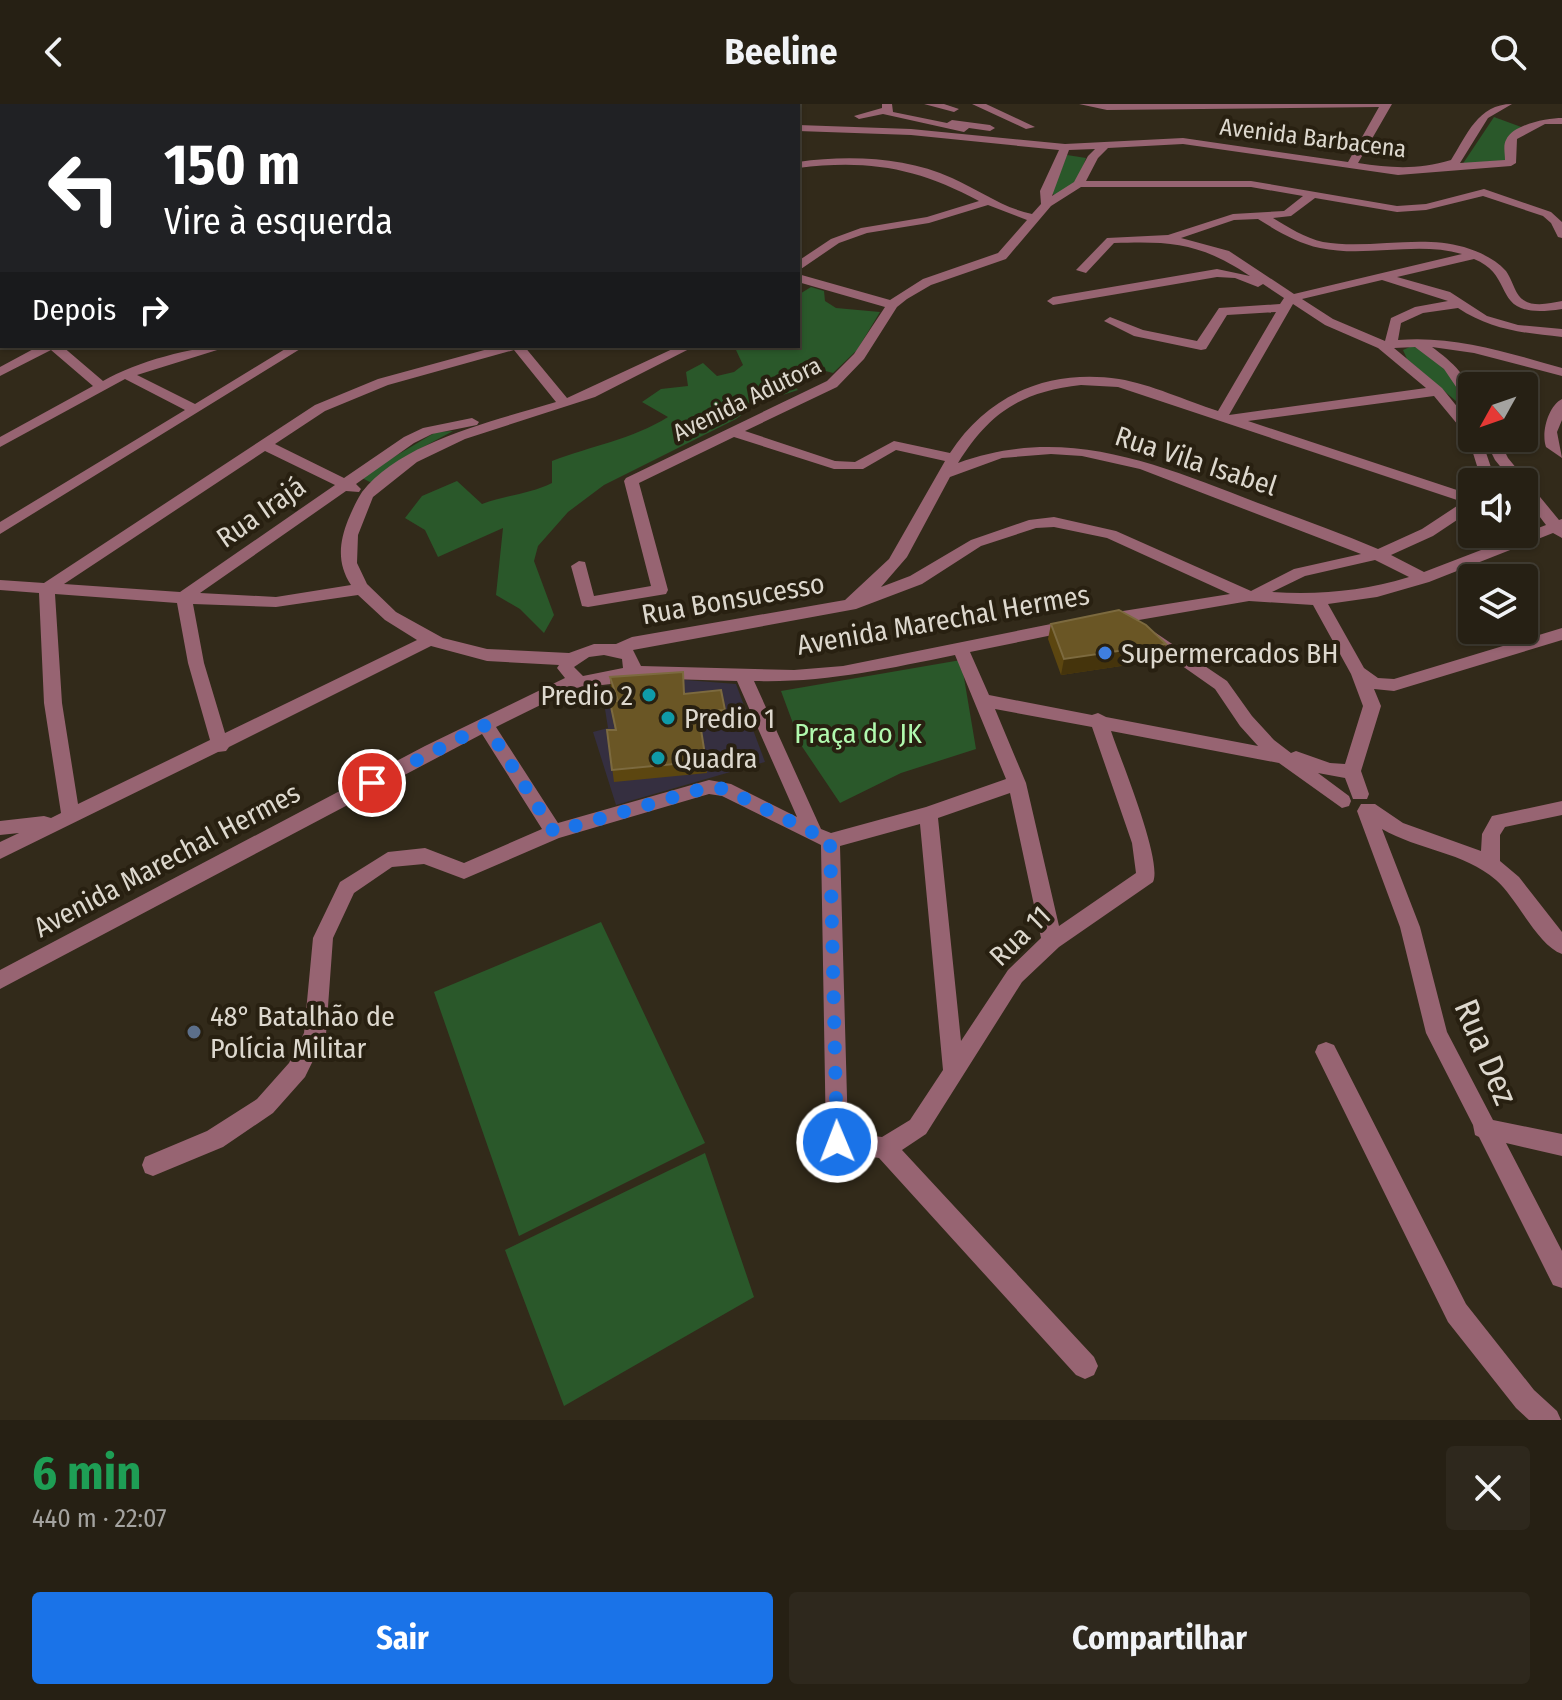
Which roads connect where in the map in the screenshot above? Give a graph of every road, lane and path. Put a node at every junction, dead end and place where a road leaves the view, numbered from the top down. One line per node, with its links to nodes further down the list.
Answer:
1 (929, 104): 7 (street)
2 (977, 104): 11 (street)
3 (1084, 104): 4 (street)
4 (1386, 104): 19 (street)
5 (1507, 104): 20 (street, Avenida Barbacena)
6 (886, 107): 8 (street); 9 (street)
7 (954, 109)
8 (859, 116)
9 (938, 121): 13 (street); 15 (street)
10 (1562, 121): 14 (street); 20 (street)
11 (1030, 127)
12 (800, 128): 15 (street, Avenida Barbacena)
13 (990, 128)
14 (1559, 135)
15 (993, 142): 16 (street, Avenida Barbacena)
16 (1065, 147): 17 (street, Avenida Barbacena); 24 (street)
17 (1103, 147): 19 (street, Avenida Barbacena); 21 (street)
18 (800, 165): 23 (street)
19 (1350, 167): 20 (street, Avenida Barbacena)
20 (1443, 167)
21 (1079, 184): 22 (street); 24 (street, Avenida Adutora)
22 (1315, 193): 26 (street); 27 (street)
23 (987, 202): 28 (street); 32 (street)
24 (1047, 204): 28 (street, Avenida Adutora)
25 (1562, 207): 26 (street)
26 (1547, 214): 29 (street)
27 (1261, 216): 30 (street); 31 (street)
28 (1036, 218): 40 (street, Avenida Adutora)
29 (1562, 235)
30 (1169, 238): 33 (street); 36 (street)
31 (1477, 255): 34 (street); 41 (street)
32 (800, 266)
33 (1082, 270)
34 (1381, 276): 38 (street); 39 (street)
35 (800, 279): 40 (street)
36 (1272, 288): 37 (street); 38 (street)
37 (1053, 301)
38 (1287, 303): 42 (street); 45 (street); 64 (street)
39 (1464, 304): 43 (street); 45 (street)
40 (892, 305): 65 (street, Avenida Adutora)
41 (1562, 305)
42 (1110, 321)
43 (1562, 333)
44 (1416, 343): 45 (street); 54 (street); 56 (street)
45 (1387, 345): 58 (street)
46 (48, 348): 53 (street)
47 (54, 348): 57 (street)
48 (213, 348): 55 (street)
49 (296, 348): 61 (street)
50 (509, 348): 67 (street)
51 (518, 348): 59 (street)
52 (685, 348): 59 (street)
53 (0, 372)
54 (1562, 372)
55 (125, 374): 57 (street); 61 (street)
56 (1458, 379)
57 (100, 385): 66 (street)
58 (1437, 391): 62 (street); 64 (street)
59 (564, 403): 63 (street)
60 (1562, 403): 68 (street)
61 (196, 410): 77 (street)
62 (1458, 417)
63 (509, 418): 71 (street, Rua Irajá); 72 (street)
64 (1227, 418): 69 (street, Rua Bonsucesso); 73 (street, Rua Bonsucesso)
65 (731, 431): 69 (street); 79 (street, Avenida Adutora)
66 (0, 443)
67 (267, 446): 71 (street); 82 (street)
68 (1562, 454)
69 (953, 458): 70 (street, Rua Bonsucesso)
70 (943, 474): 78 (street, Rua Vila Isabel); 87 (street, Rua Bonsucesso)
71 (345, 485): 72 (street); 85 (street, Rua Irajá)
72 (367, 495): 83 (street)
73 (1458, 497)
74 (1538, 503): 76 (street)
75 (1458, 512): 78 (street)
76 (1560, 528): 80 (street)
77 (0, 529)
78 (1380, 554): 80 (street, Rua Vila Isabel); 84 (street)
79 (579, 566)
80 (1423, 578): 86 (street)
81 (0, 585): 82 (street)
82 (47, 588): 85 (street); 112 (street)
83 (361, 589): 85 (street); 92 (street)
84 (1253, 596): 86 (street); 87 (street); 88 (street, Avenida Marechal Hermes)
85 (184, 597): 105 (street)
86 (1318, 600): 98 (street)
87 (850, 605): 94 (street, Rua Bonsucesso)
88 (1155, 609): 89 (street, Avenida Marechal Hermes); 91 (street)
89 (1120, 618): 91 (street); 93 (street, Avenida Marechal Hermes)
90 (1562, 634): 100 (street)
91 (1157, 639): 106 (street)
92 (428, 641): 95 (street); 105 (street)
93 (960, 647): 97 (street, Avenida Marechal Hermes); 101 (street)
94 (620, 649): 95 (street, Rua Bonsucesso); 96 (street)
95 (570, 659): 99 (street)
96 (631, 672): 97 (street, Avenida Marechal Hermes); 99 (street, Avenida Marechal Hermes)
97 (742, 673): 115 (street)
98 (1359, 674): 100 (street); 102 (street)
99 (574, 681): 104 (street, Avenida Marechal Hermes)
100 (1394, 685): 102 (street)
101 (981, 700): 103 (street); 108 (street)
102 (1372, 706): 107 (street)
103 (1098, 719): 106 (street); 118 (street, Rua 11)
104 (486, 725): 114 (street); 120 (street, Avenida Marechal Hermes)
105 (220, 746): 112 (street)
106 (1275, 751): 107 (street); 109 (street)
107 (1352, 771): 109 (street)
108 (1017, 783): 111 (street); 118 (street)
109 (1359, 804): 117 (street); 123 (street, Rua Dez)
110 (1562, 808): 117 (street)
111 (928, 814): 115 (street); 122 (street)
112 (65, 818): 113 (street); 116 (street)
113 (0, 828)
114 (554, 832): 115 (street); 126 (street)
115 (822, 838): 125 (street)
116 (0, 851)
117 (1490, 865): 119 (street)
118 (1052, 941): 122 (street, Rua 11)
119 (1562, 945)
120 (0, 980)
121 (1326, 1052): 129 (street)
122 (953, 1069): 125 (street, Rua 11)
123 (1483, 1128): 124 (street); 127 (street, Rua Dez)
124 (1562, 1145)
125 (885, 1148): 128 (street)
126 (153, 1165)
127 (1562, 1275)
128 (1085, 1366)
129 (1548, 1420)

